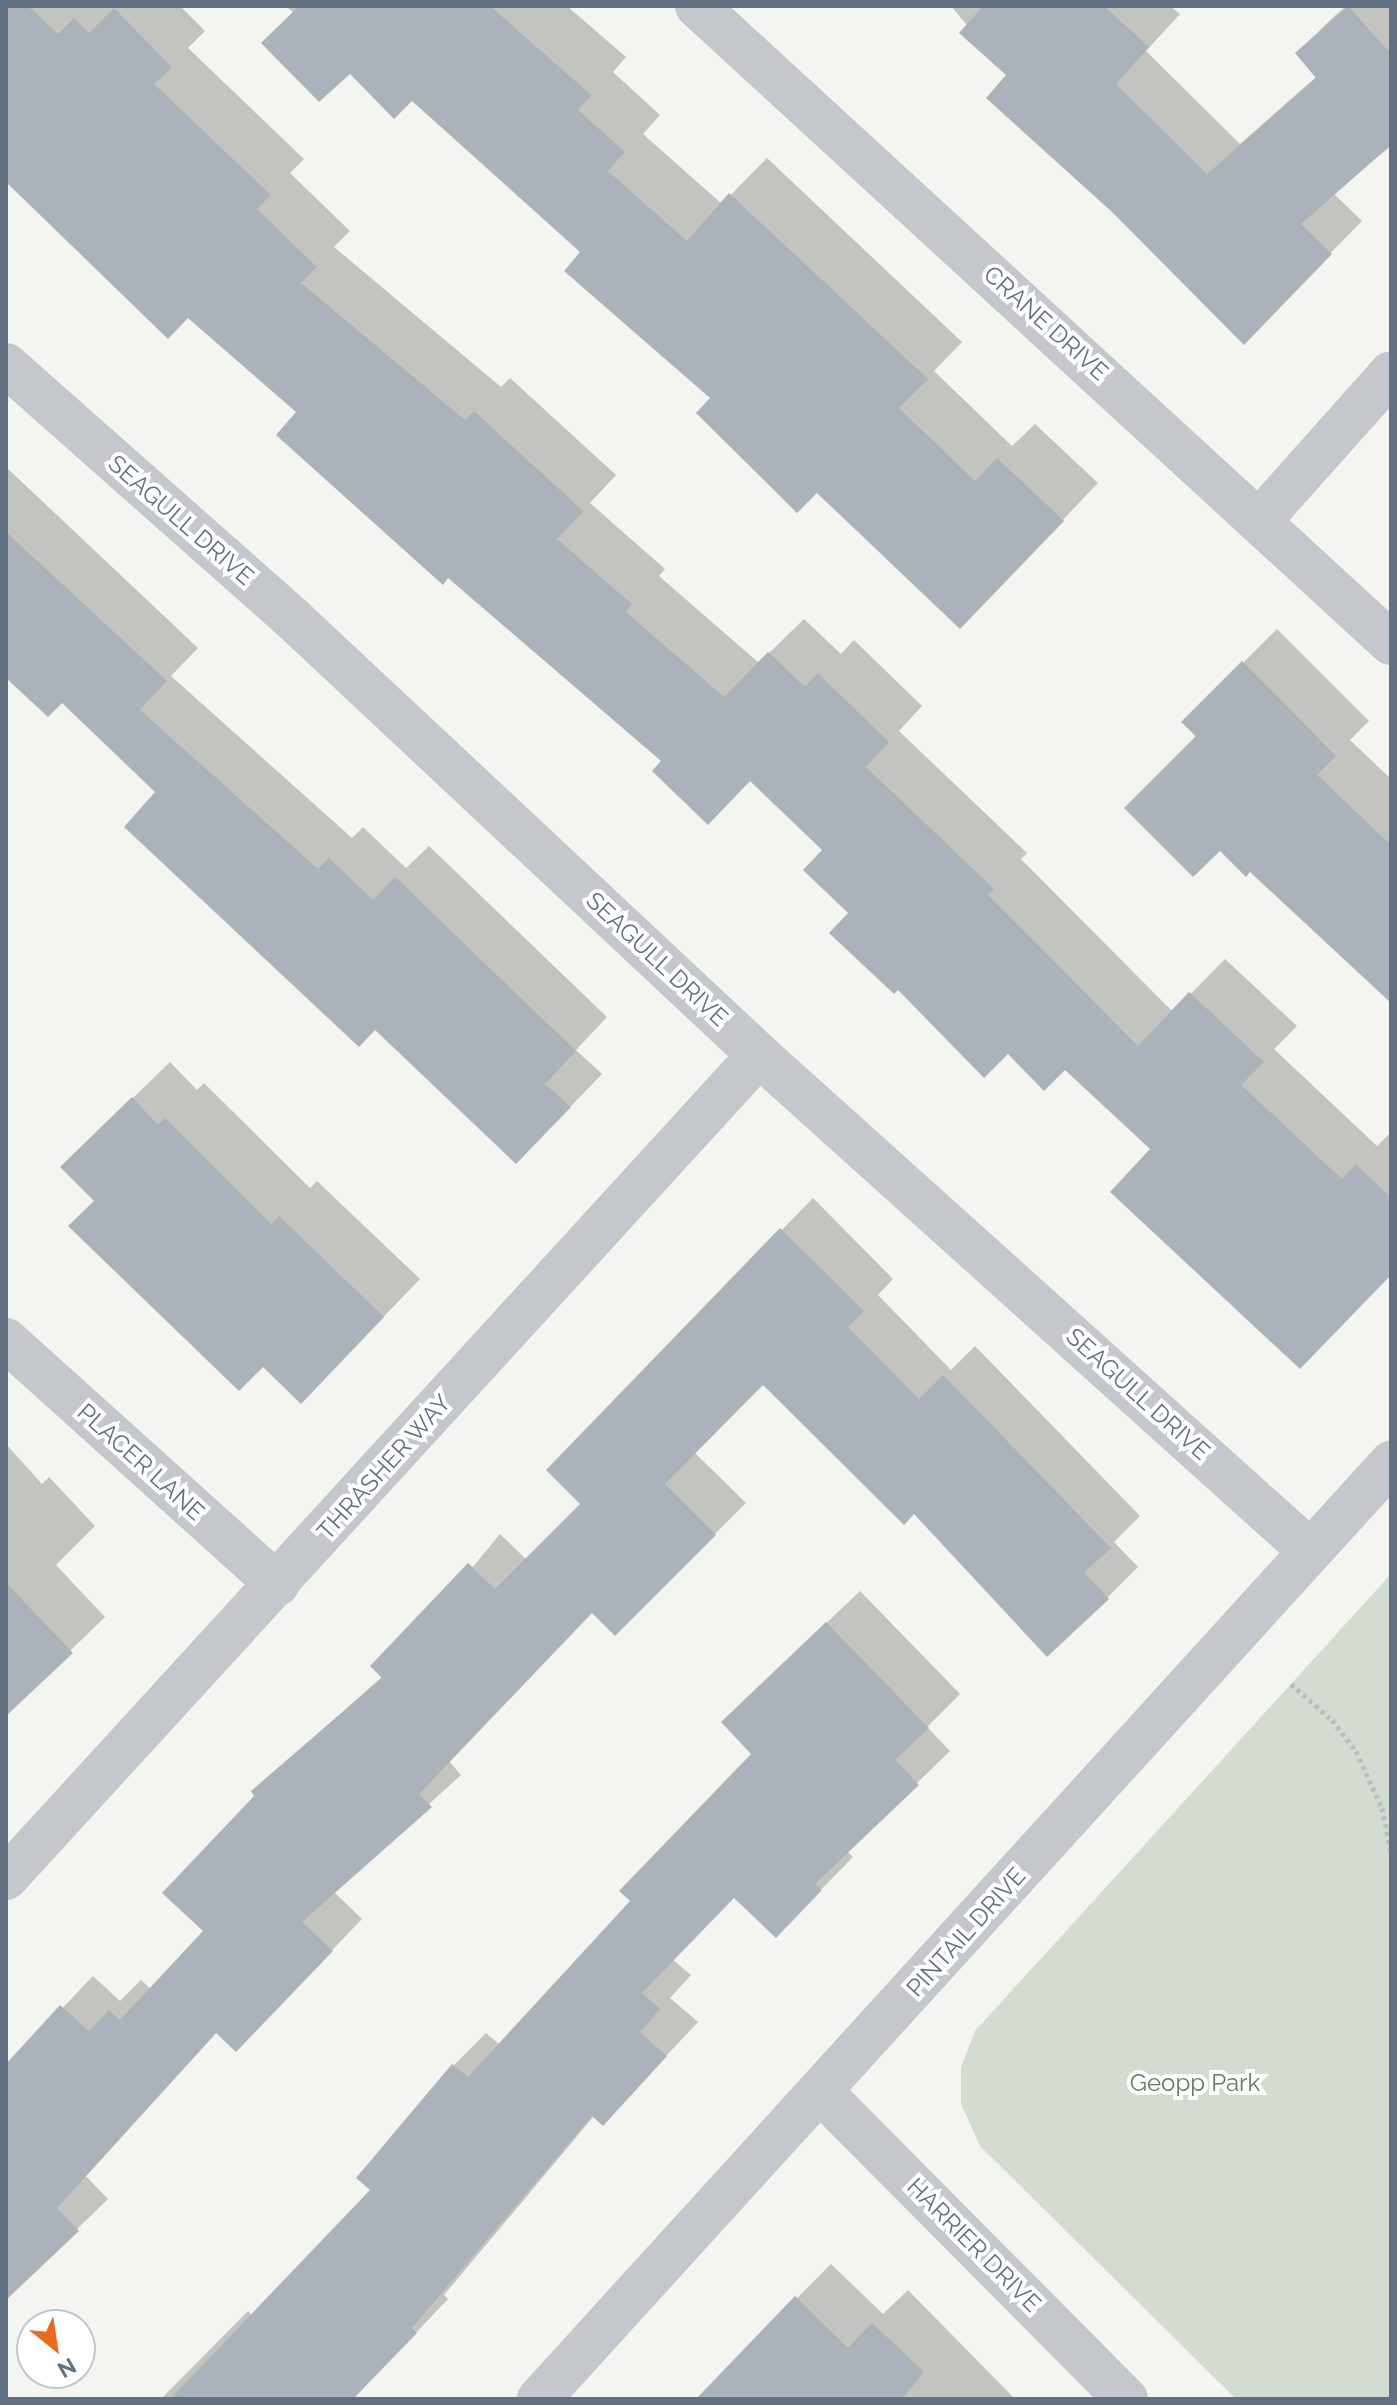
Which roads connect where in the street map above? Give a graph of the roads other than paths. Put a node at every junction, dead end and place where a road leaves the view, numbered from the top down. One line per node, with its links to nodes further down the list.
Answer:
1 (697, 6): 4 (street, CRANE DRIVE)
2 (6, 365): 6 (street, SEAGULL DRIVE)
3 (1391, 373): 4 (street)
4 (1261, 519): 5 (street, CRANE DRIVE)
5 (1391, 643)
6 (759, 1055): 9 (street, SEAGULL DRIVE); 10 (street, THRASHER WAY)
7 (6, 1340): 10 (street, PLACER LANE)
8 (1391, 1463): 9 (street, PINTAIL DRIVE)
9 (1310, 1551): 12 (street, PINTAIL DRIVE)
10 (277, 1584): 11 (street, THRASHER WAY)
11 (6, 1878)
12 (821, 2092): 13 (street, PINTAIL DRIVE); 14 (street, HARRIER DRIVE)
13 (539, 2399)
14 (1126, 2399)

